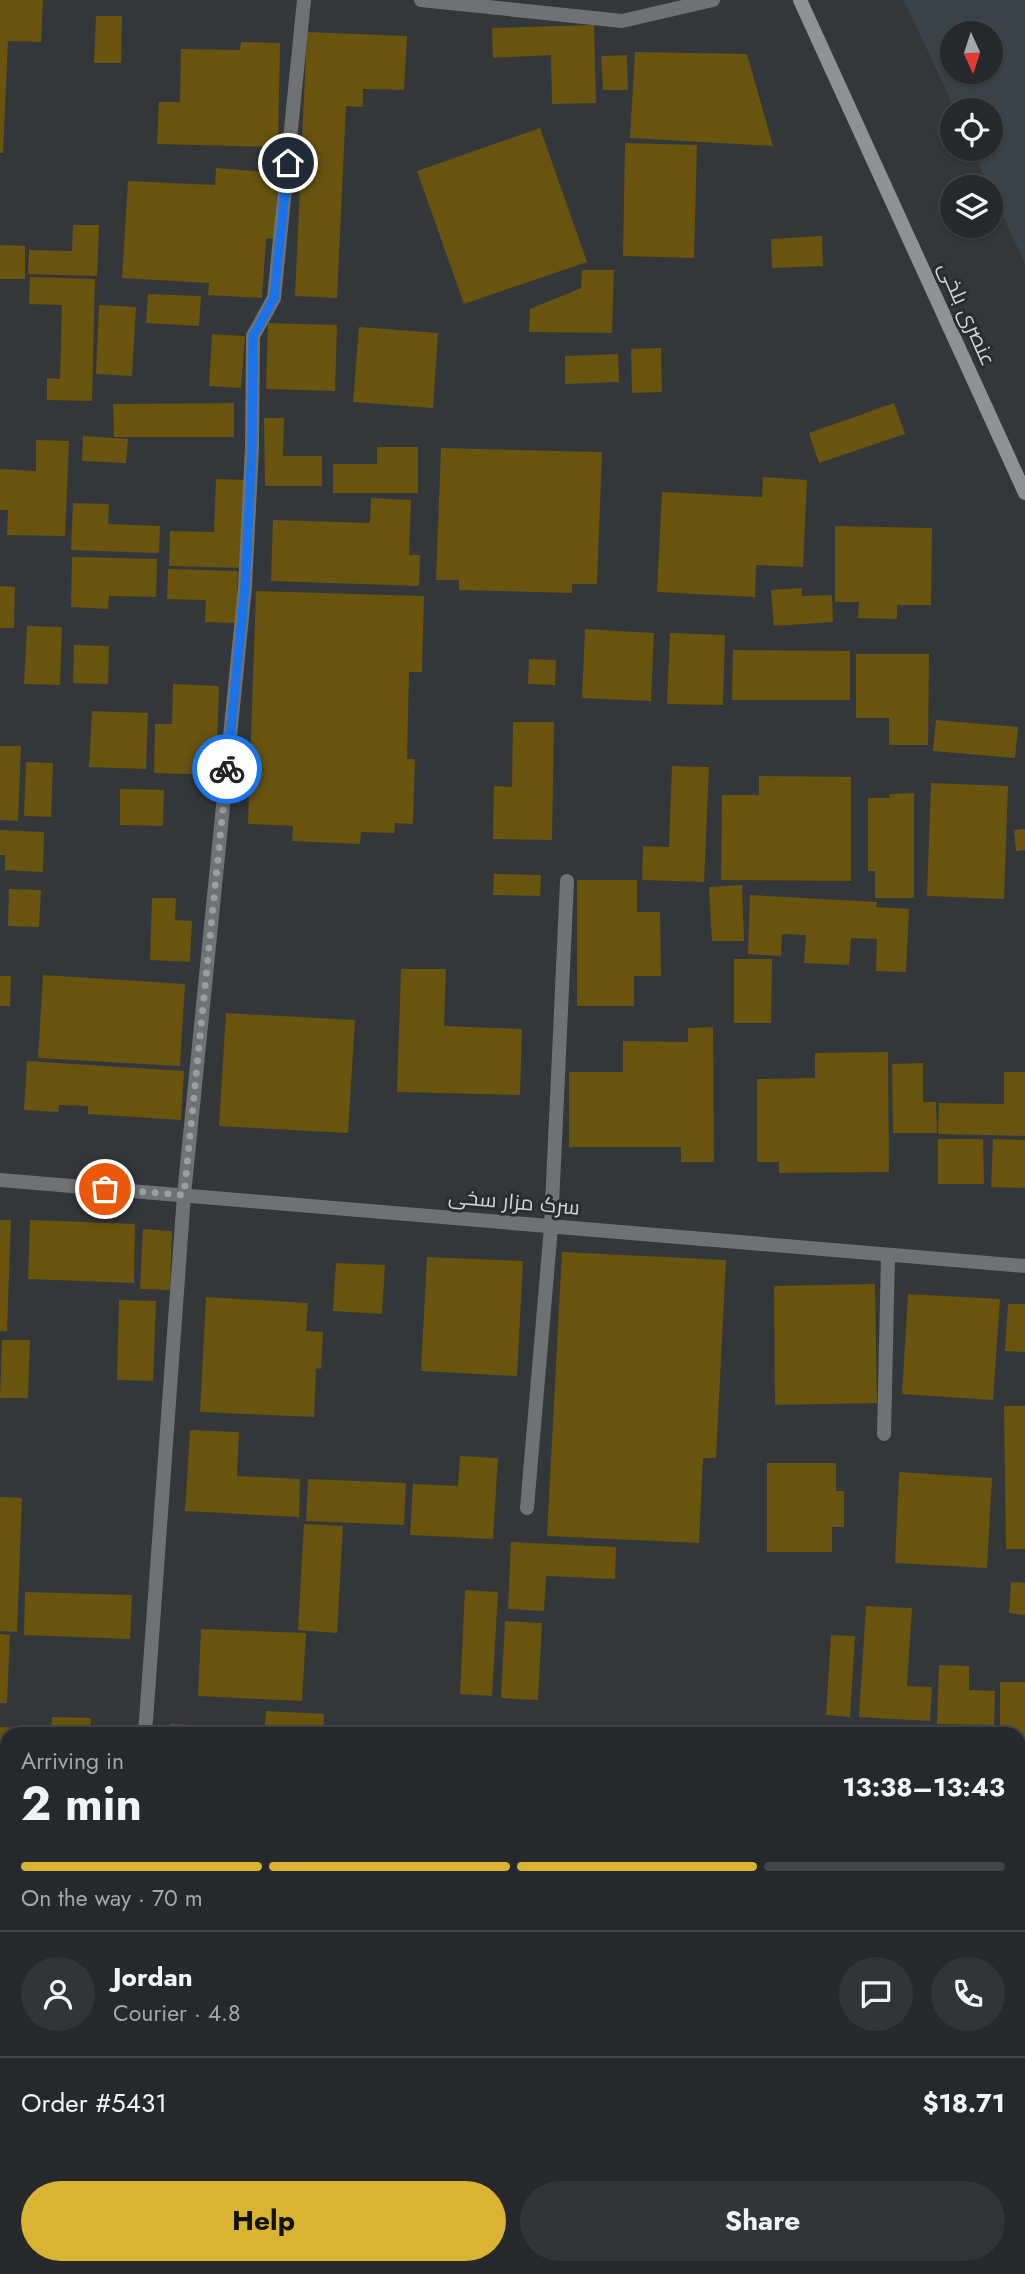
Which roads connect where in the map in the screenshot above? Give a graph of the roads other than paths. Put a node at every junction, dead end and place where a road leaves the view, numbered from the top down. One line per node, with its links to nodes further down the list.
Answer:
1 (304, 0): 8 (street)
2 (422, 0): 3 (street)
3 (713, 0)
4 (800, 0): 5 (street, عنصری بلخی)
5 (1025, 493)
6 (566, 881): 9 (street)
7 (0, 1180): 8 (street, سرک مزار سخی)
8 (184, 1195): 9 (street, سرک مزار سخی); 14 (street)
9 (551, 1227): 10 (street, سرک مزار سخی); 13 (street)
10 (888, 1255): 11 (street, سرک مزار سخی); 12 (street)
11 (1025, 1266)
12 (884, 1434)
13 (527, 1508)
14 (146, 1727)

